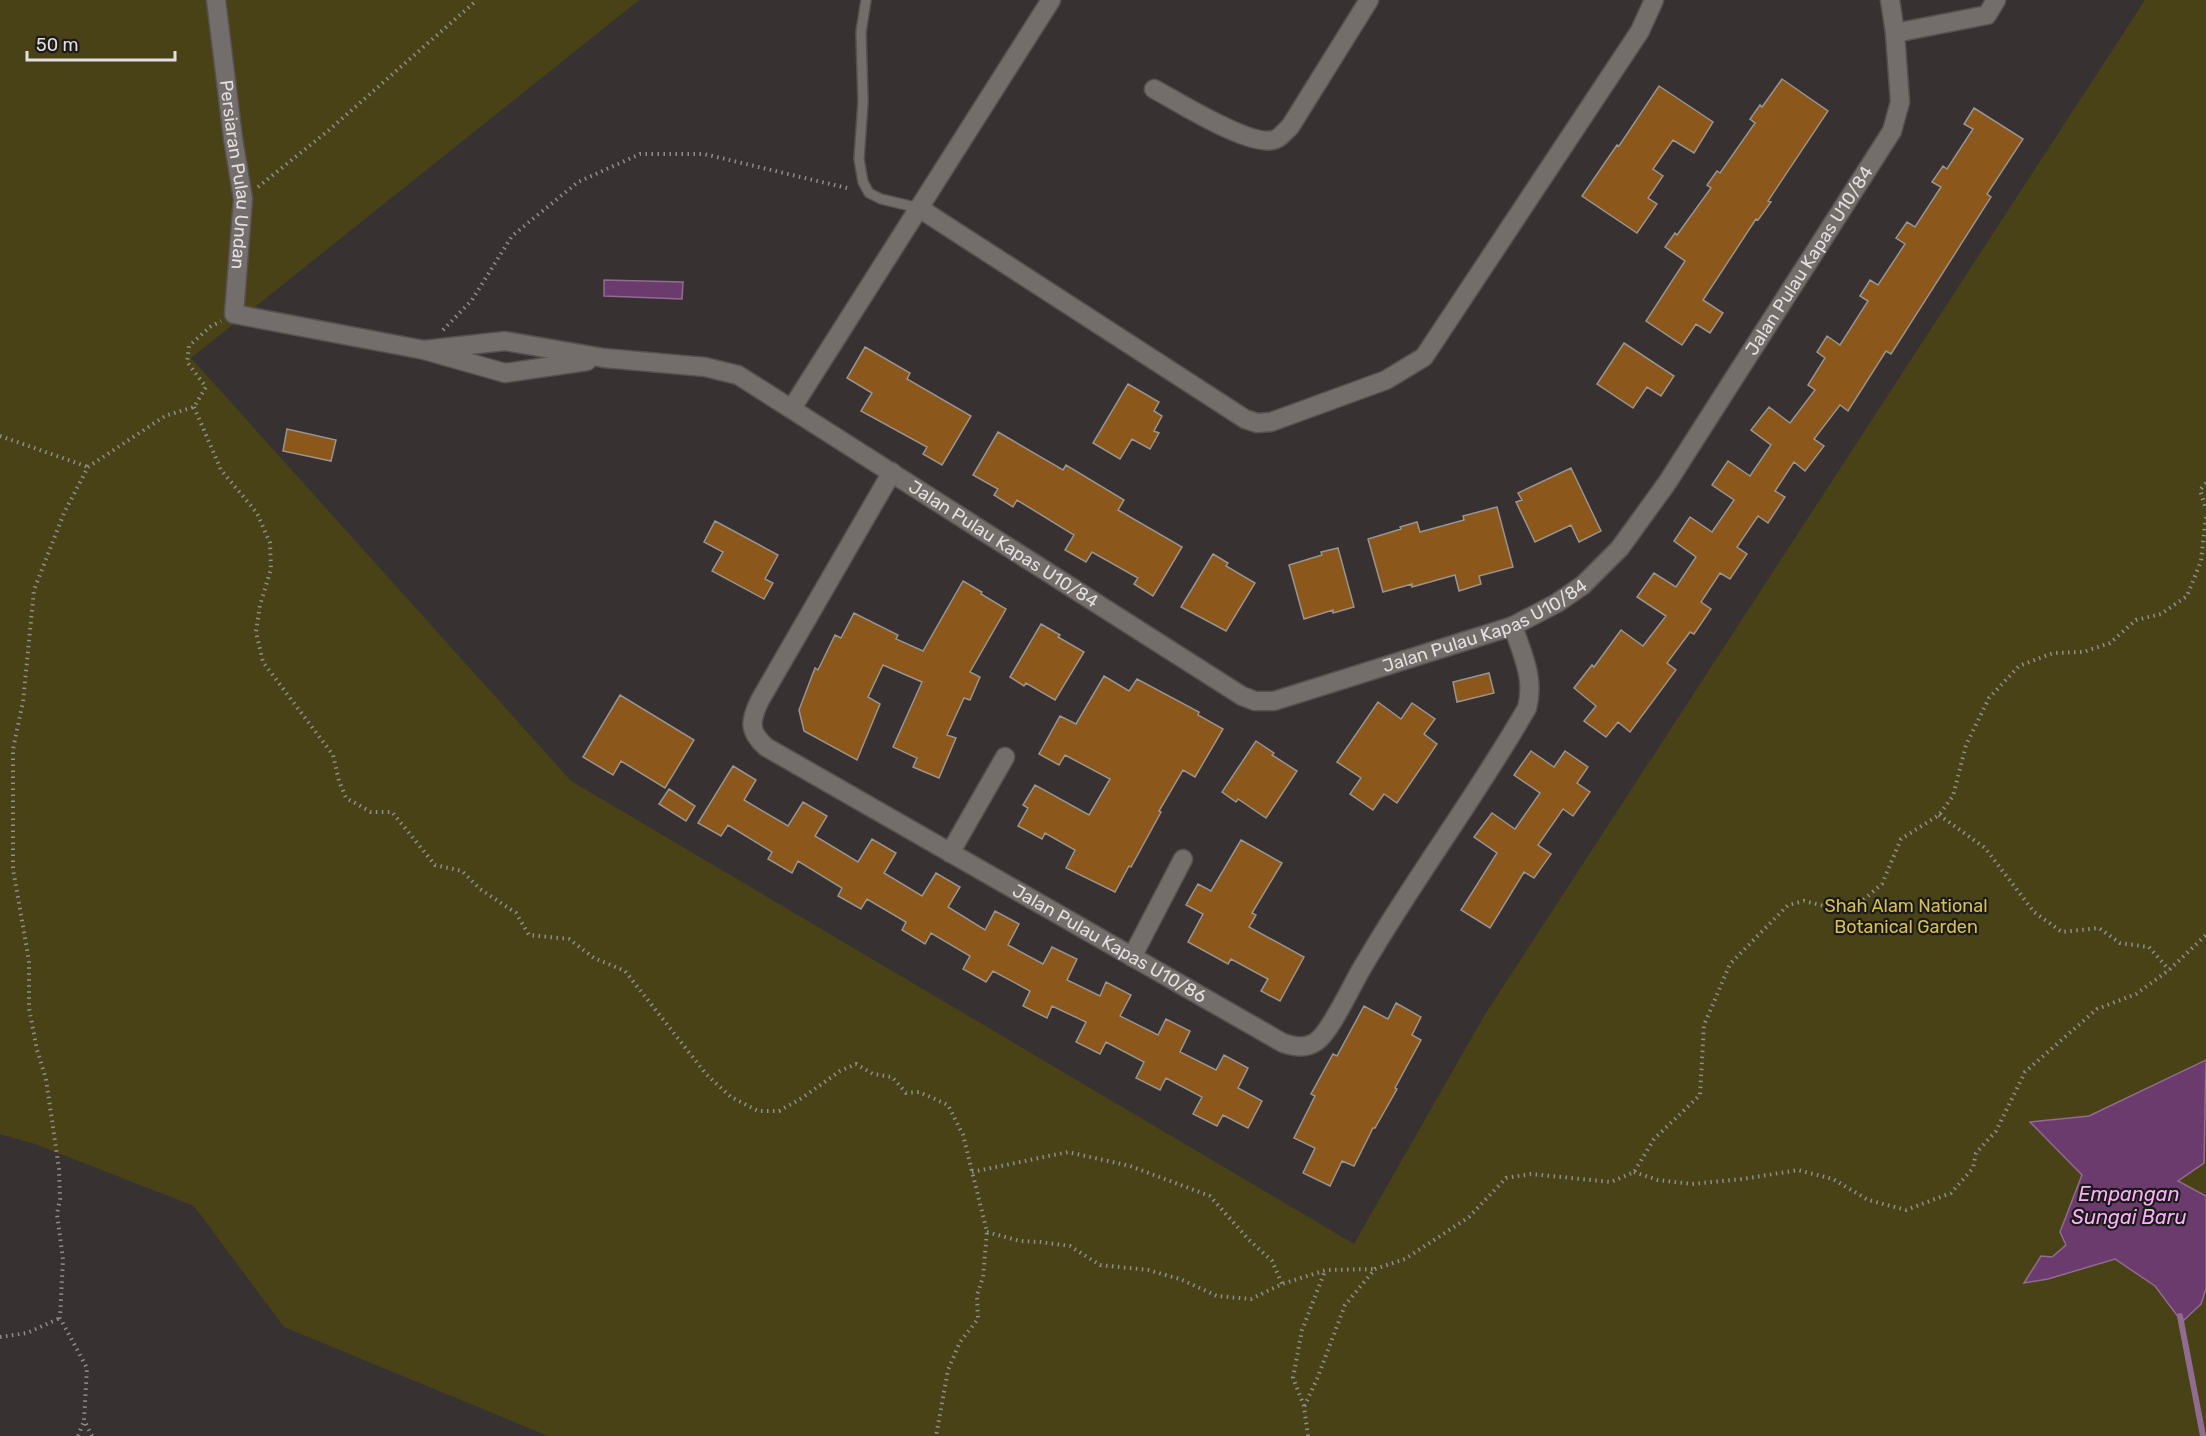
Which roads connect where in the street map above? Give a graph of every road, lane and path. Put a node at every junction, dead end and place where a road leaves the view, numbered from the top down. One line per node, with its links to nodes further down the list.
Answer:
1 (216, 0): 12 (street, Persiaran Pulau Undan)
2 (477, 0): 12 (path)
3 (866, 0): 11 (lane)
4 (1052, 0): 13 (street)
5 (1369, 0): 10 (street)
6 (1654, 0): 13 (street)
7 (1890, 0): 9 (street, Jalan Pulau Kapas U10/84)
8 (1996, 0): 9 (street)
9 (1895, 33): 25 (street, Jalan Pulau Kapas U10/84)
10 (1154, 88)
11 (869, 193): 13 (lane); 15 (path)
12 (243, 199): 14 (street, Persiaran Pulau Undan)
13 (919, 208): 18 (street)
14 (234, 314): 15 (street); 17 (path)
15 (424, 350): 16 (street); 16 (street)
16 (604, 358): 18 (street, Jalan Pulau Kapas U10/84)
17 (194, 407): 20 (path); 33 (path)
18 (792, 408): 21 (street, Jalan Pulau Kapas U10/84)
19 (0, 436): 20 (path)
20 (88, 467): 39 (path)
21 (892, 472): 25 (street, Jalan Pulau Kapas U10/84); 28 (street, Jalan Pulau Kapas U10/86)
22 (2206, 483): 23 (path)
23 (2206, 509)
24 (2206, 516): 27 (path)
25 (1513, 626): 31 (street, Jalan Pulau Kapas U10/86)
26 (1005, 757): 28 (street)
27 (1939, 815): 32 (path); 34 (path)
28 (950, 853): 31 (street, Jalan Pulau Kapas U10/86)
29 (1183, 859): 31 (street)
30 (2206, 935): 32 (path)
31 (1132, 957)
32 (2169, 970): 34 (path)
33 (972, 1172): 35 (path); 38 (path)
34 (1634, 1172): 36 (path)
35 (987, 1232): 38 (path); 45 (path)
36 (1375, 1269): 37 (path); 41 (path)
37 (1326, 1270): 38 (path); 41 (path)
38 (1282, 1284)
39 (60, 1318): 40 (path); 42 (path)
40 (0, 1337)
41 (1304, 1407): 46 (path)
42 (84, 1420): 43 (path); 44 (path)
43 (78, 1436)
44 (92, 1436)
45 (936, 1436)
46 (1308, 1436)

